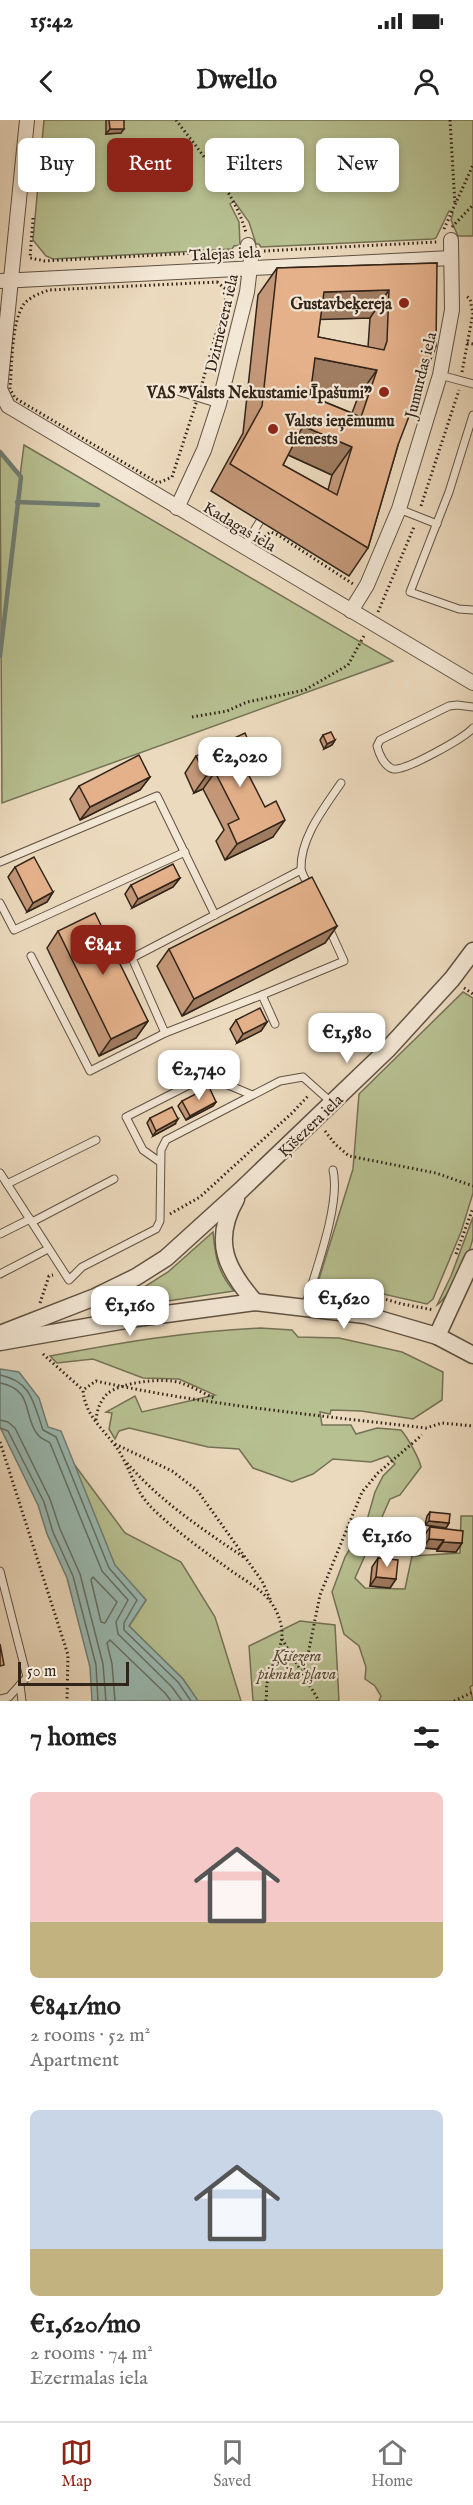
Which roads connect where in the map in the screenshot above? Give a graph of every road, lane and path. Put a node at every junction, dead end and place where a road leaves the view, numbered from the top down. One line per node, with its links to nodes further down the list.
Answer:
1 (27, 120): 13 (street)
2 (176, 120): 8 (path)
3 (450, 120): 5 (path)
4 (473, 165): 5 (path)
5 (455, 205): 9 (path)
6 (473, 205): 9 (path)
7 (34, 208): 10 (path)
8 (243, 222)
9 (445, 239): 10 (path); 11 (street, Jumurdas iela)
10 (249, 247): 12 (street, Dzirnezera iela)
11 (451, 258): 12 (street, Talejas iela); 17 (street, Jumurdas iela)
12 (251, 269): 13 (street, Talejas iela); 23 (street, Dzirnezera iela)
13 (6, 281): 20 (street)
14 (458, 294): 15 (path)
15 (467, 343): 16 (path); 18 (path)
16 (473, 344)
17 (440, 375): 18 (lane); 26 (street, Jumurdas iela)
18 (461, 381): 19 (lane); 27 (path)
19 (473, 384)
20 (0, 389): 25 (street, Kadagas iela)
21 (174, 390): 22 (lane)
22 (198, 397): 22 (path); 23 (lane)
23 (219, 404): 25 (street, Dzirnezera iela)
24 (473, 415): 29 (lane)
25 (177, 508): 32 (street, Kadagas iela)
26 (399, 509): 27 (lane); 36 (street, Jumurdas iela)
27 (418, 516): 29 (lane); 37 (path)
28 (260, 521): 30 (lane)
29 (437, 524): 35 (lane)
30 (252, 535): 31 (path); 32 (lane)
31 (262, 543): 33 (path); 34 (path)
32 (244, 548): 36 (street, Kadagas iela)
33 (270, 548)
34 (342, 588)
35 (473, 610)
36 (351, 611): 39 (street, Kadagas iela)
37 (378, 613)
38 (365, 633): 41 (path)
39 (473, 683)
40 (473, 707): 42 (lane)
41 (192, 717)
42 (473, 728)
43 (341, 783): 46 (lane)
44 (185, 852): 45 (lane); 48 (lane); 49 (lane)
45 (0, 862)
46 (301, 870): 47 (lane); 49 (lane)
47 (311, 891)
48 (0, 903)
49 (216, 915): 59 (lane)
50 (325, 921): 57 (lane)
51 (473, 951): 54 (street, Ķīšezera iela)
52 (31, 956): 59 (lane)
53 (473, 968): 54 (street, Ķīšezera iela)
54 (452, 979): 62 (street, Ķīšezera iela)
55 (465, 989): 56 (path)
56 (473, 994)
57 (262, 995): 58 (lane); 59 (lane)
58 (275, 1024)
59 (165, 1033)
60 (315, 1088): 61 (lane); 62 (lane); 73 (path)
61 (252, 1095): 64 (lane); 64 (lane)
62 (326, 1109): 69 (path); 70 (street, Ķīšezera iela)
63 (96, 1140): 68 (lane)
64 (160, 1162): 73 (lane)
65 (333, 1170): 84 (lane)
66 (0, 1173): 68 (lane)
67 (114, 1179): 72 (lane)
68 (7, 1184): 72 (lane)
69 (473, 1186)
70 (241, 1190): 82 (street, Ķīšezera iela); 85 (street, Ķīšezera iela)
71 (473, 1208): 76 (path)
72 (31, 1220): 74 (lane); 75 (lane)
73 (160, 1221): 78 (lane)
74 (0, 1234)
75 (48, 1250): 78 (lane); 79 (lane)
76 (456, 1255)
77 (473, 1258): 86 (street)
78 (63, 1271): 83 (path)
79 (0, 1274)
80 (360, 1292): 81 (path)
81 (435, 1301)
82 (255, 1302): 84 (street); 87 (street)
83 (40, 1305)
84 (305, 1307): 86 (street)
85 (0, 1334)
86 (437, 1336): 89 (street)
87 (0, 1342)
88 (43, 1354): 91 (path)
89 (473, 1355)
90 (123, 1386): 91 (path); 92 (path); 92 (path); 93 (path)
91 (82, 1390): 93 (path)
92 (220, 1402): 94 (path)
93 (96, 1421): 97 (path)
94 (473, 1426)
95 (422, 1436): 103 (path)
96 (0, 1442): 108 (path)
97 (113, 1443): 98 (path); 99 (path)
98 (123, 1458): 99 (path); 101 (path)
99 (247, 1559): 101 (path)
100 (0, 1571): 104 (lane)
101 (273, 1605): 102 (path)
102 (282, 1639): 103 (path); 109 (path)
103 (304, 1674): 110 (path)
104 (20, 1685): 106 (lane); 107 (lane)
105 (473, 1692): 111 (path)
106 (0, 1699)
107 (22, 1701)
108 (66, 1701)
109 (267, 1701)
110 (319, 1701)
111 (454, 1701)

